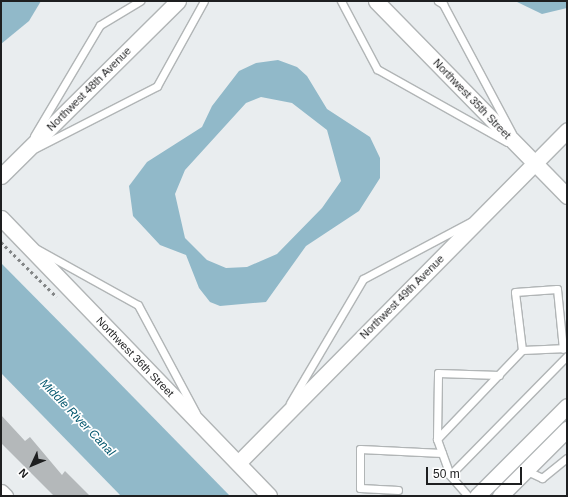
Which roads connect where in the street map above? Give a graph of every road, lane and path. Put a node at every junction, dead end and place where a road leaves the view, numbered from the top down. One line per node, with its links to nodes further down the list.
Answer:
1 (140, 1): 9 (lane)
2 (178, 1): 9 (street, Northwest 48th Avenue)
3 (204, 1): 9 (lane)
4 (341, 1): 8 (lane)
5 (376, 1): 8 (street, Northwest 35th Street)
6 (438, 1): 8 (lane)
7 (567, 130): 10 (street, Northwest 49th Avenue)
8 (522, 151): 10 (street, Northwest 35th Street)
9 (22, 155): 11 (street, Northwest 48th Avenue)
10 (534, 163): 12 (street, Northwest 35th Street); 13 (street, Northwest 49th Avenue)
11 (1, 176)
12 (567, 196)
13 (484, 214): 21 (street, Northwest 49th Avenue); 21 (lane)
14 (1, 218): 15 (street, Northwest 36th Street)
15 (23, 241): 22 (street, Northwest 36th Street); 22 (lane)
16 (565, 348): 17 (lane); 17 (lane)
17 (522, 350): 19 (lane)
18 (567, 356): 30 (lane)
19 (499, 374): 24 (lane); 24 (lane)
20 (567, 406): 27 (street)
21 (279, 422): 28 (street, Northwest 49th Avenue)
22 (204, 429): 28 (street, Northwest 36th Street)
23 (567, 429): 29 (street)
24 (437, 439): 25 (lane)
25 (442, 453): 30 (lane); 32 (lane)
26 (567, 458): 29 (lane)
27 (514, 459): 29 (lane); 31 (street)
28 (238, 464): 35 (street, Northwest 36th Street)
29 (525, 471): 38 (street)
30 (450, 475): 36 (lane)
31 (489, 484): 37 (street); 38 (street)
32 (398, 490)
33 (1, 492): 34 (street)
34 (4, 496)
35 (269, 496)
36 (468, 496)
37 (477, 496)
38 (500, 496)

